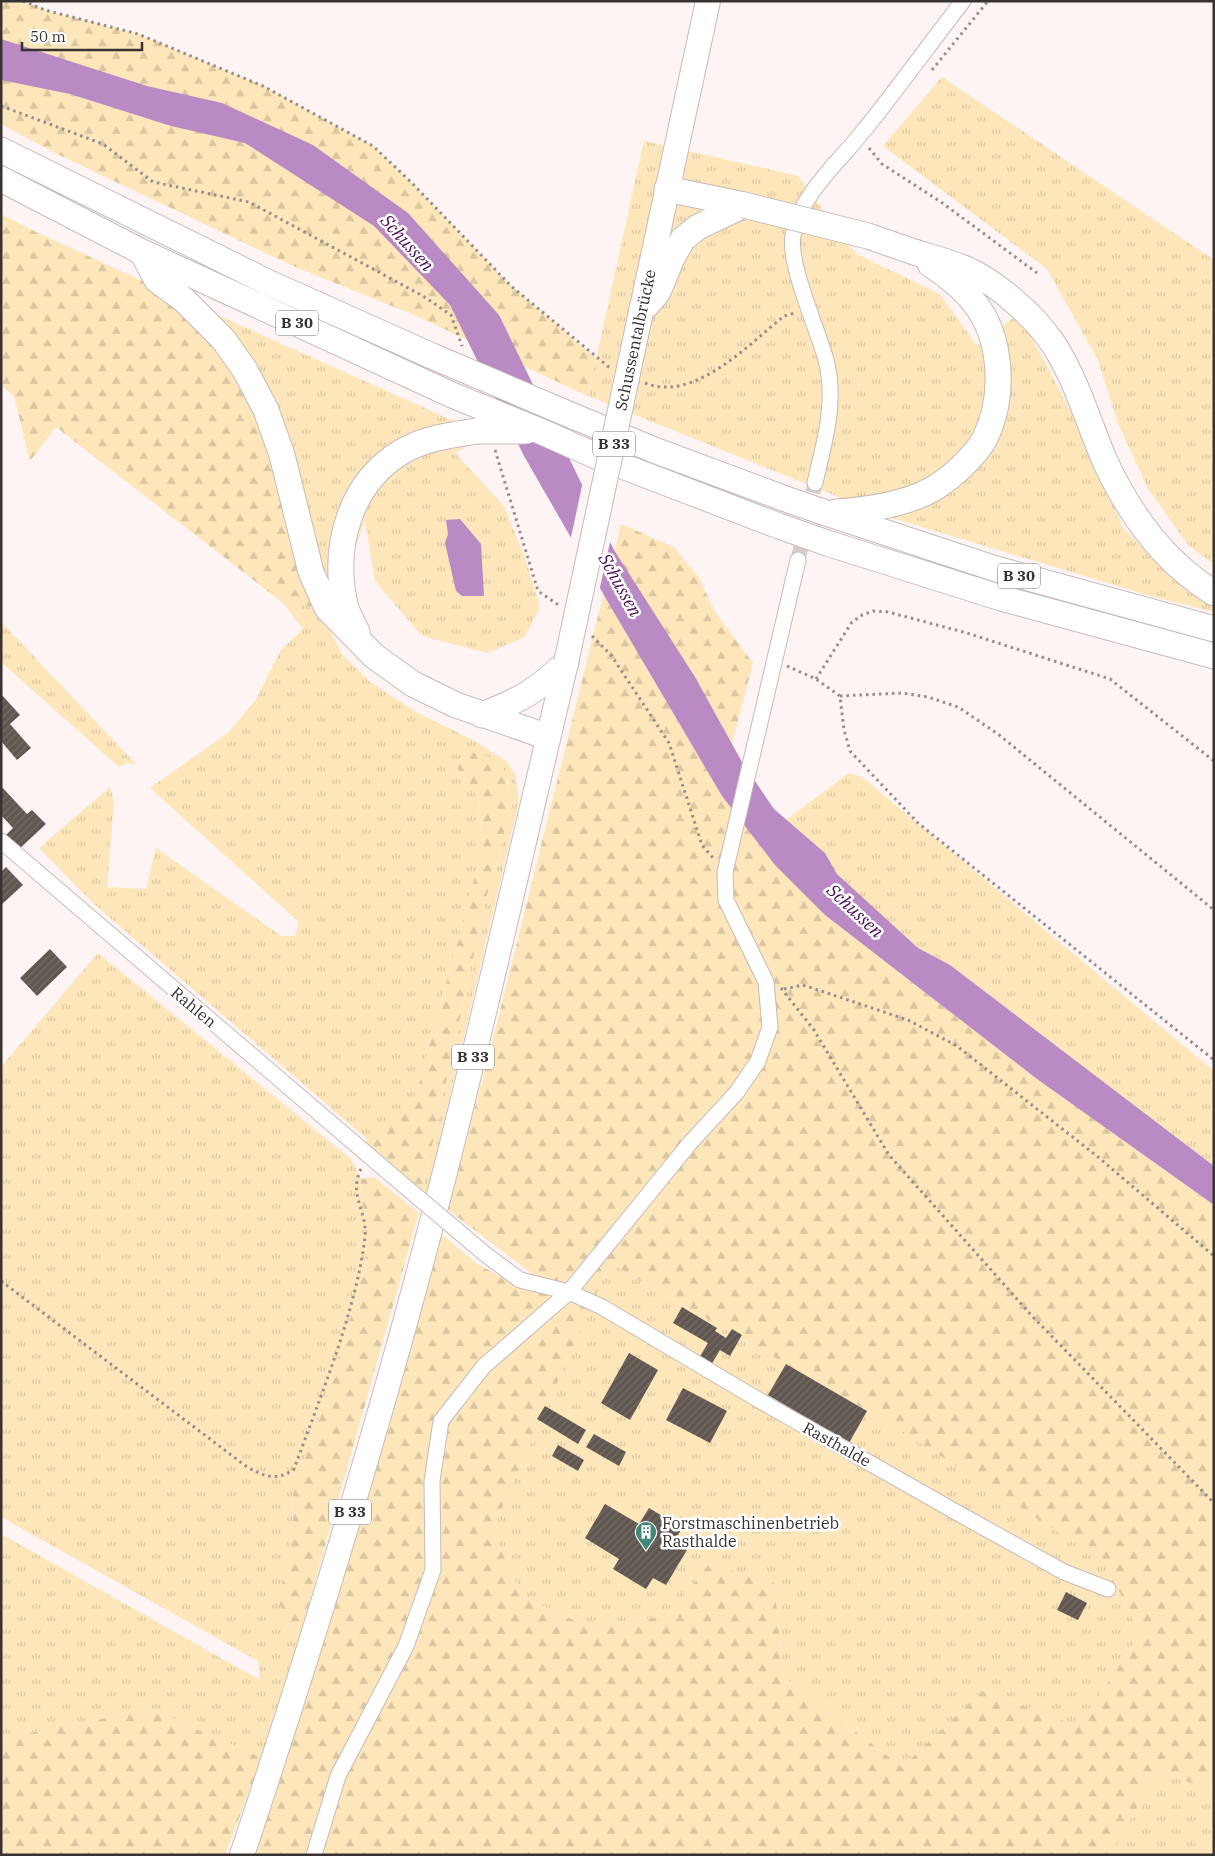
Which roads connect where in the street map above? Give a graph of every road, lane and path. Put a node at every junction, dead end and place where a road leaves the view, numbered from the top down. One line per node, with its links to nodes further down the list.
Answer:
1 (23, 1): 14 (path)
2 (708, 1): 7 (main road, Schussentalbrücke / B 33)
3 (963, 1): 4 (street)
4 (862, 134): 11 (path); 12 (street)
5 (1, 150): 18 (highway, B 30, bridge)
6 (1, 179): 9 (highway, B 30)
7 (667, 189): 8 (highway); 13 (main road, Schussentalbrücke / B 33)
8 (744, 205): 10 (highway, bridge); 13 (highway)
9 (142, 252): 16 (highway, B 30, bridge); 22 (highway)
10 (914, 252): 18 (highway); 20 (highway)
11 (1037, 273)
12 (809, 308): 15 (path); 17 (street)
13 (641, 312): 25 (main road, Schussentalbrücke / B 33, bridge)
14 (616, 372)
15 (641, 382)
16 (540, 431): 22 (highway, bridge); 23 (highway, B 30, bridge)
17 (815, 483)
18 (826, 513): 21 (highway, B 30)
19 (798, 560): 24 (street)
20 (1214, 592)
21 (1214, 630)
22 (362, 643): 28 (highway)
23 (1214, 656)
24 (773, 661): 26 (path); 33 (street)
25 (566, 663): 28 (highway); 29 (main road, Schussentalbrücke / B 33)
26 (816, 679): 27 (path); 30 (path)
27 (840, 696): 32 (path); 35 (path)
28 (482, 715): 29 (highway)
29 (548, 737): 44 (main road, B 33)
30 (1214, 761)
31 (1, 841): 36 (street, Rahlen)
32 (1214, 910)
33 (766, 982): 34 (path); 40 (street)
34 (784, 989): 38 (path); 41 (path)
35 (1214, 1060)
36 (368, 1155): 37 (street, Rahlen, bridge); 39 (path)
37 (485, 1254): 40 (street, Rasthalde)
38 (1214, 1256)
39 (1, 1282)
40 (569, 1292): 42 (street, Rasthalde); 43 (street)
41 (1214, 1504)
42 (1108, 1589)
43 (314, 1854)
44 (242, 1855)

